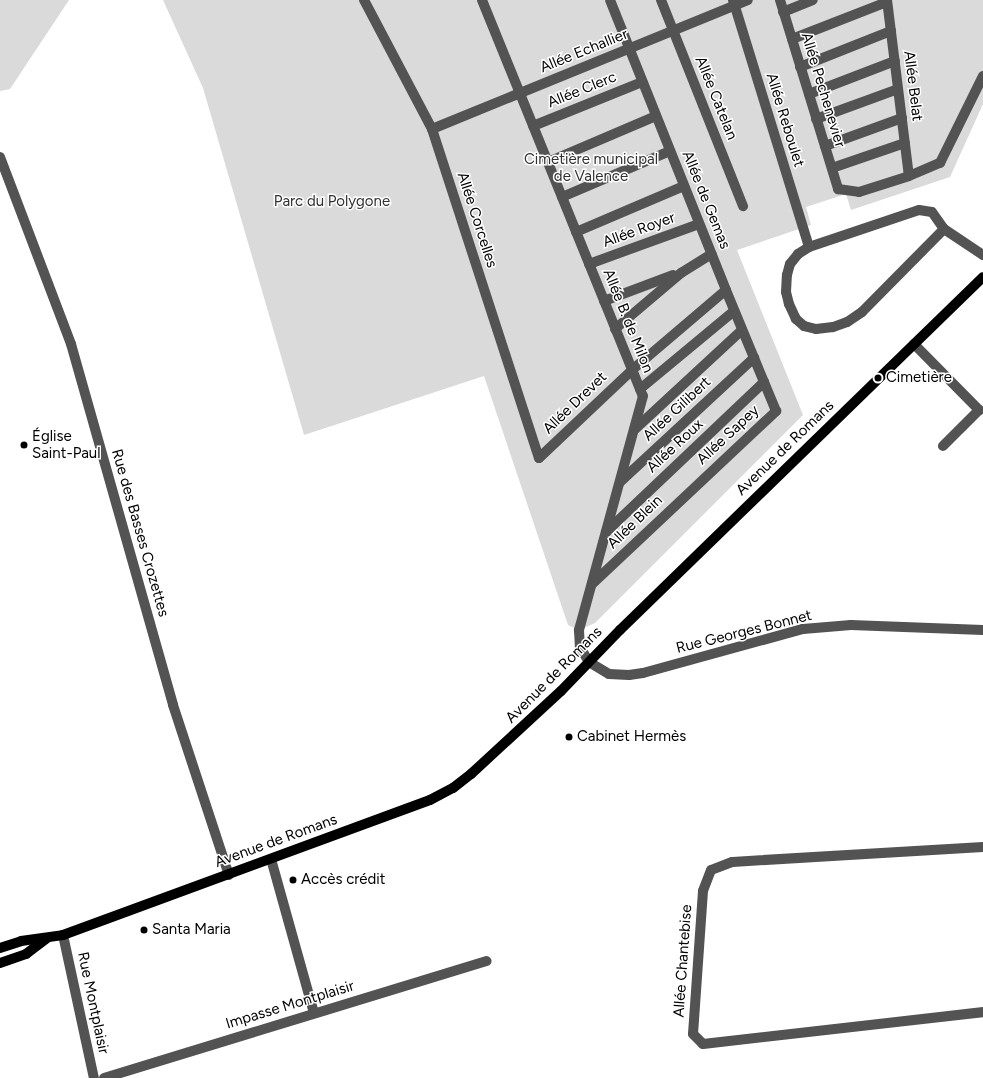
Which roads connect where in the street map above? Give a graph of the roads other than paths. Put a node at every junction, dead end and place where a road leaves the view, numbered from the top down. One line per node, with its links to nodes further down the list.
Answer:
1 (364, 0): 26 (street, Allée Corcelles)
2 (482, 0): 20 (street, Allée B. de Milon)
3 (610, 0): 14 (street, Allée de Gemas)
4 (661, 0): 11 (street, Allée Catelan)
5 (748, 0): 9 (street, Allée Echallier)
6 (780, 0): 10 (street, Allée Pechenevier)
7 (813, 0): 10 (street)
8 (887, 1): 12 (street, Allée Belat); 13 (street)
9 (734, 3): 11 (street, Allée Echallier); 40 (street, Allée Reboulet)
10 (783, 12): 13 (street, Allée Pechenevier)
11 (673, 31): 14 (street, Allée Echallier); 36 (street, Allée Catelan)
12 (891, 31): 15 (street, Allée Belat); 16 (street)
13 (792, 40): 16 (street, Allée Pechenevier)
14 (629, 49): 18 (street, Allée de Gemas); 20 (street, Allée Echallier)
15 (895, 61): 19 (street, Allée Belat); 21 (street)
16 (800, 67): 21 (street, Allée Pechenevier)
17 (983, 76): 33 (street)
18 (642, 82): 22 (street, Allée de Gemas); 25 (street, Allée Clerc)
19 (898, 89): 23 (street, Allée Belat); 24 (street)
20 (520, 93): 25 (street, Allée B. de Milon); 26 (street, Allée Echallier)
21 (809, 94): 24 (street, Allée Pechenevier)
22 (656, 116): 29 (street, Allée de Gemas); 31 (street)
23 (902, 118): 27 (street, Allée Belat); 28 (street)
24 (816, 119): 28 (street, Allée Pechenevier)
25 (533, 126): 31 (street, Allée B. de Milon)
26 (432, 129): 59 (street, Allée Corcelles)
27 (905, 143): 32 (street); 33 (street, Allée Belat)
28 (825, 146): 32 (street, Allée Pechenevier)
29 (670, 151): 34 (street, Allée de Gemas); 35 (street)
30 (0, 157): 68 (street, Rue des Basses Crozettes)
31 (548, 162): 35 (street, Allée B. de Milon)
32 (832, 168): 33 (street, Allée Pechenevier)
33 (909, 176)
34 (684, 186): 37 (street, Allée de Gemas); 39 (street)
35 (562, 197): 39 (street, Allée B. de Milon)
36 (742, 206)
37 (699, 224): 41 (street, Allée de Gemas); 43 (street, Allée Royer)
38 (944, 229): 40 (street); 40 (street); 42 (street)
39 (576, 232): 43 (street, Allée B. de Milon)
40 (809, 247)
41 (711, 254): 44 (street); 46 (street, Allée de Gemas)
42 (983, 255)
43 (589, 264): 47 (street, Allée B. de Milon)
44 (681, 272): 47 (street); 49 (street)
45 (983, 277): 51 (main road, Avenue de Romans)
46 (726, 290): 48 (street, Allée de Gemas); 53 (street, Allée Drevet)
47 (604, 301): 49 (street, Allée B. de Milon)
48 (734, 311): 50 (street, Allée de Gemas); 55 (street)
49 (615, 329): 53 (street, Allée B. de Milon)
50 (742, 330): 52 (street, Allée de Gemas); 57 (street)
51 (914, 344): 58 (street); 65 (main road, Avenue de Romans)
52 (754, 358): 54 (street, Allée de Gemas); 60 (street, Allée Gilibert)
53 (632, 370): 55 (street, Allée B. de Milon); 59 (street, Allée Drevet)
54 (764, 382): 56 (street, Allée de Gemas); 62 (street, Allée Roux)
55 (640, 389): 57 (street, Allée B. de Milon)
56 (776, 411): 61 (street, Allée Sapey)
57 (634, 430): 60 (street, Allée B. de Milon)
58 (943, 446)
59 (539, 458)
60 (620, 482): 62 (street, Allée B. de Milon)
61 (700, 482): 63 (street, Allée Blein)
62 (606, 532): 63 (street, Allée B. de Milon)
63 (592, 585): 65 (street, Allée B. de Milon)
64 (983, 630): 65 (street, Rue Georges Bonnet)
65 (590, 662): 67 (main road, Avenue de Romans)
66 (983, 847): 74 (street, Allée Chantebise)
67 (271, 859): 68 (main road, Avenue de Romans); 75 (street)
68 (229, 875): 69 (main road, Avenue de Romans)
69 (63, 935): 70 (main road, Avenue de Romans); 76 (street, Rue Montplaisir)
70 (47, 938): 71 (main road, Avenue de Romans); 73 (main road, Avenue de Romans)
71 (0, 948)
72 (486, 961): 75 (street, Impasse Montplaisir)
73 (0, 964)
74 (983, 1012)
75 (314, 1013): 77 (street, Impasse Montplaisir)
76 (94, 1078)
77 (104, 1078)

